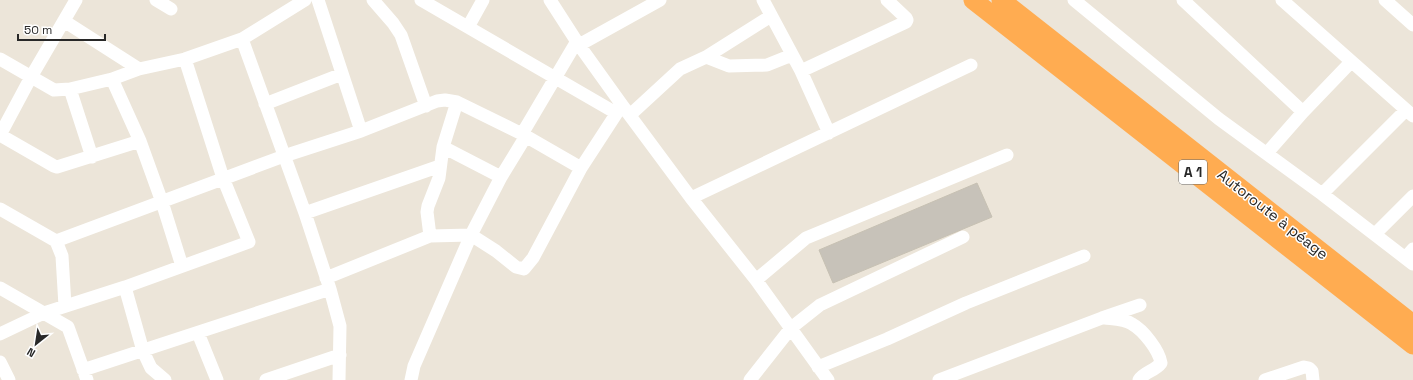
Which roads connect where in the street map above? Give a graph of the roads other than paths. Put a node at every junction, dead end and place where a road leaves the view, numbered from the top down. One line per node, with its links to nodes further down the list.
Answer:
1 (76, 0): 20 (street)
2 (156, 0): 18 (street)
3 (305, 0): 23 (street)
4 (318, 0): 33 (street)
5 (373, 0): 40 (street)
6 (421, 0): 22 (street)
7 (483, 0): 22 (street)
8 (550, 0): 24 (street)
9 (660, 0): 24 (street)
10 (763, 0): 19 (street)
11 (886, 0): 32 (street)
12 (973, 0): 84 (highway, A 1)
13 (1001, 0): 80 (highway, Autoroute à péage / A 1)
14 (1074, 0): 50 (street)
15 (1183, 0): 42 (street)
16 (1282, 0): 29 (street)
17 (1390, 1): 21 (street)
18 (171, 9)
19 (771, 16): 25 (street); 26 (street)
20 (64, 21): 31 (street); 34 (street)
21 (1413, 25)
22 (468, 27): 35 (street)
23 (242, 39): 28 (street); 39 (street)
24 (578, 43): 35 (street); 41 (street)
25 (792, 55): 26 (street); 32 (street)
26 (706, 58): 41 (street)
27 (0, 59): 34 (street)
28 (185, 59): 31 (street); 57 (street)
29 (1351, 62): 42 (street); 43 (street)
30 (971, 65): 45 (street)
31 (139, 69): 36 (street)
32 (801, 71): 45 (street)
33 (342, 74): 39 (street); 44 (street)
34 (31, 77): 37 (street); 46 (street)
35 (556, 78): 41 (street); 47 (street)
36 (112, 79): 37 (street); 48 (street)
37 (70, 89): 53 (street)
38 (457, 102): 40 (street); 47 (street); 49 (street)
39 (265, 104): 52 (street)
40 (426, 106): 44 (street)
41 (623, 111): 55 (street); 60 (street)
42 (1303, 112): 50 (street)
43 (1409, 113): 58 (street)
44 (361, 131): 52 (street)
45 (829, 133): 60 (street)
46 (0, 135): 53 (street)
47 (524, 135): 55 (street); 56 (street)
48 (140, 141): 53 (street); 61 (street)
49 (443, 147): 54 (street); 56 (street)
50 (1267, 153): 58 (street)
51 (1007, 155): 72 (street)
52 (284, 156): 57 (street); 63 (street)
53 (92, 157)
54 (440, 166): 63 (street); 66 (street)
55 (581, 168): 64 (street)
56 (501, 177): 64 (street)
57 (223, 178): 61 (street); 71 (street)
58 (1322, 194): 65 (street)
59 (1413, 196): 65 (street)
60 (691, 198): 72 (street)
61 (162, 202): 68 (street); 71 (street)
62 (0, 209): 68 (street)
63 (305, 213): 73 (street)
64 (471, 234): 66 (street); 96 (street)
65 (1375, 234): 70 (street)
66 (430, 236): 73 (street)
67 (963, 237): 81 (street)
68 (56, 241): 77 (street)
69 (1084, 256): 88 (street)
70 (1410, 257)
71 (182, 266): 74 (street)
72 (756, 280): 81 (street)
73 (328, 284): 82 (street); 86 (street)
74 (124, 287): 77 (street); 85 (street)
75 (0, 288): 78 (street)
76 (1140, 305): 79 (street)
77 (65, 306): 78 (street)
78 (44, 313): 83 (street); 89 (street)
79 (1102, 318): 99 (street); 100 (street)
80 (1413, 324)
81 (791, 328): 88 (street); 97 (street)
82 (198, 333): 85 (street); 93 (street)
83 (0, 334)
84 (1413, 345)
85 (143, 351): 89 (street); 92 (street)
86 (340, 355): 90 (street); 95 (street)
87 (0, 362): 91 (street)
88 (818, 367): 98 (street)
89 (85, 375)
90 (283, 377): 94 (street)
91 (9, 380)
92 (165, 380)
93 (217, 380)
94 (266, 380)
95 (339, 380)
96 (411, 380)
97 (750, 380)
98 (828, 380)
99 (939, 380)
100 (1139, 380)
101 (1265, 380): 102 (street)
102 (1313, 380)

